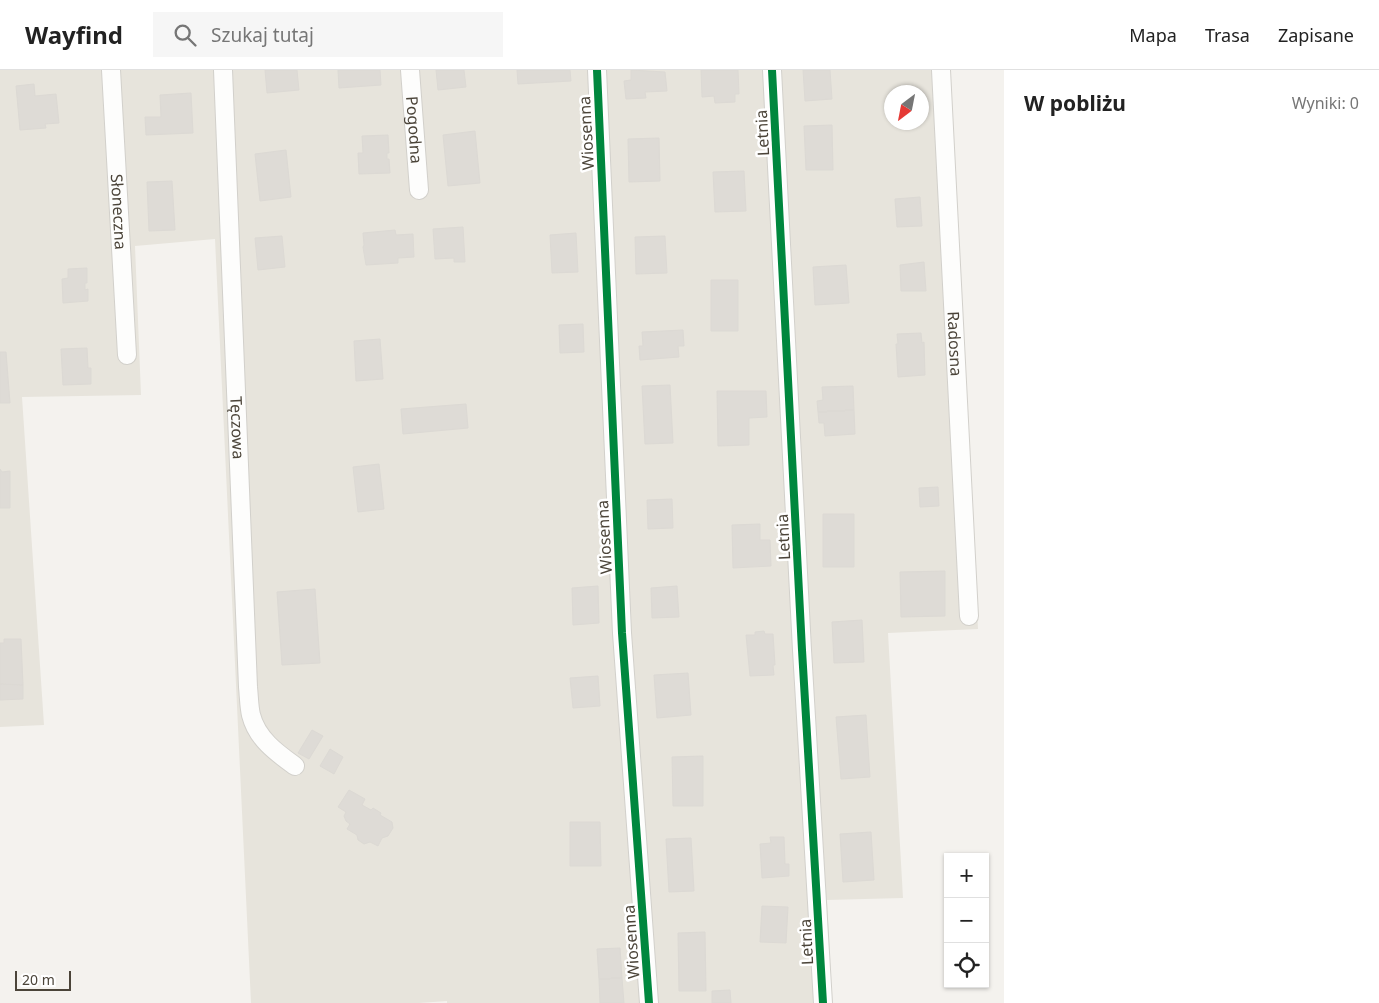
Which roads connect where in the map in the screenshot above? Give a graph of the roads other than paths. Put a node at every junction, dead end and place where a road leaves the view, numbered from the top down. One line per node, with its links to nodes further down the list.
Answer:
1 (112, 70): 8 (street, Słoneczna)
2 (223, 70): 10 (street, Tęczowa)
3 (410, 70): 7 (street, Pogodna)
4 (597, 70): 11 (street, Wiosenna)
5 (772, 70): 12 (street, Letnia)
6 (941, 70): 9 (street, Radosna)
7 (419, 190)
8 (127, 355)
9 (969, 616)
10 (295, 766)
11 (649, 1003)
12 (823, 1003)

